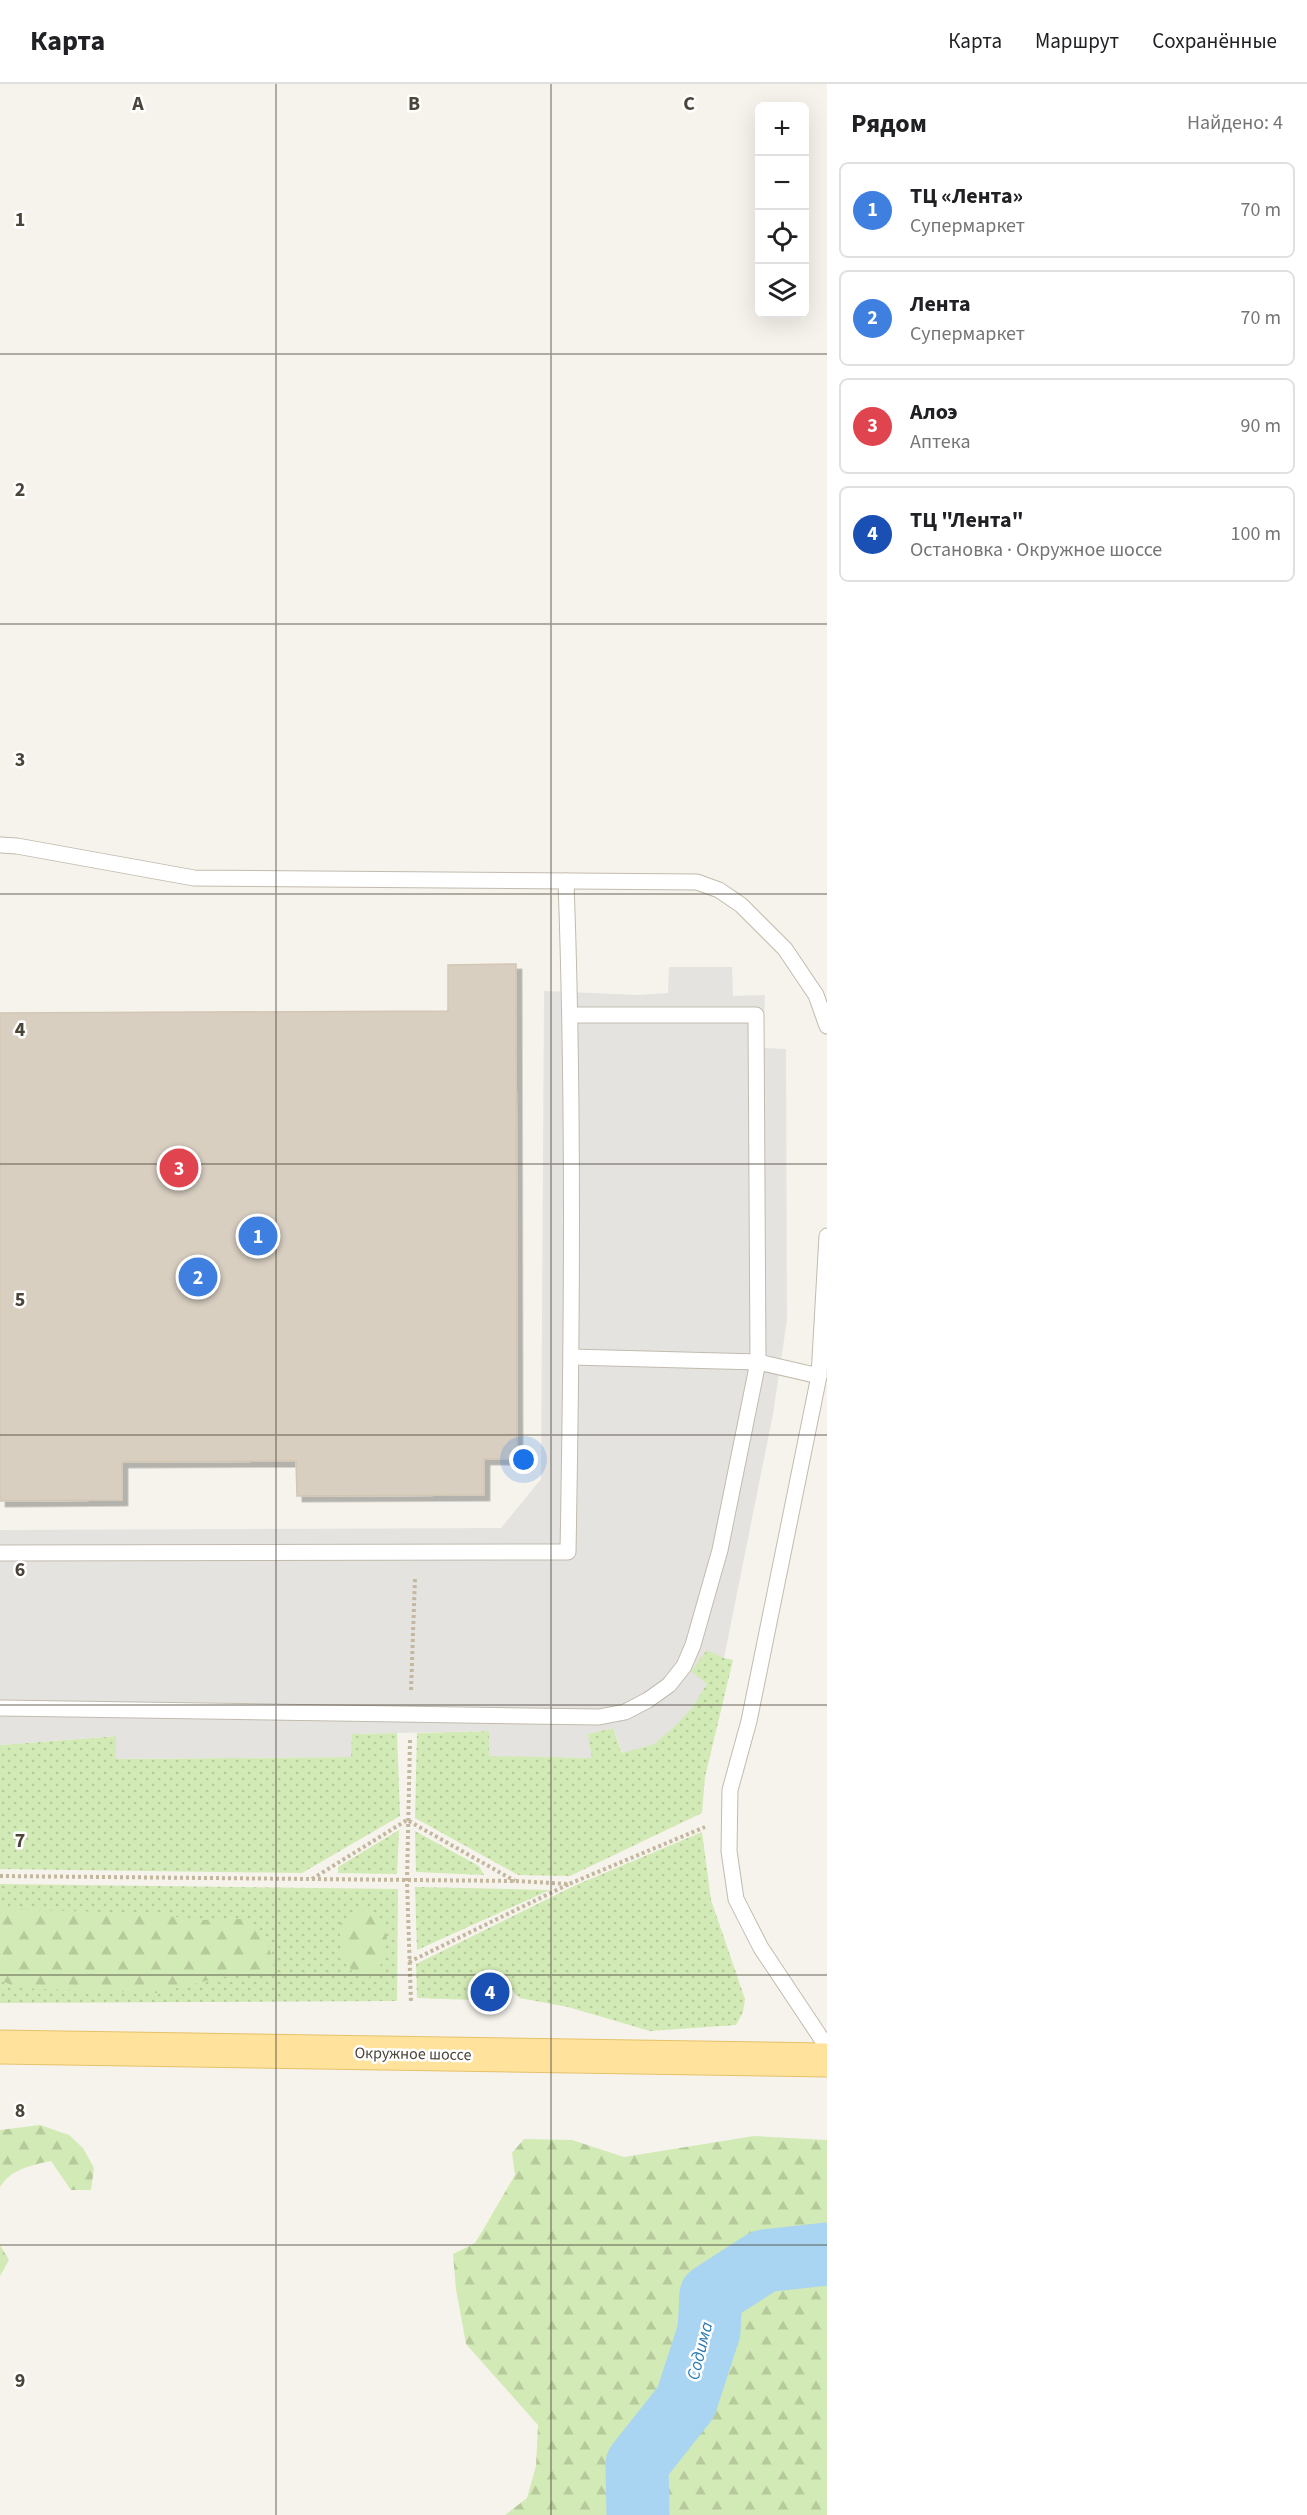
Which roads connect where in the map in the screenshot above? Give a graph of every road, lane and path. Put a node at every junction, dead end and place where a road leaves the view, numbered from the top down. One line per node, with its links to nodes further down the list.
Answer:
1 (0, 845): 2 (lane)
2 (566, 881): 3 (lane); 4 (lane)
3 (571, 1015): 6 (lane); 7 (lane)
4 (827, 1026)
5 (827, 1236): 8 (lane)
6 (572, 1358): 7 (lane); 10 (lane)
7 (758, 1362): 8 (lane); 12 (lane)
8 (819, 1377): 13 (lane)
9 (0, 1553): 10 (lane)
10 (416, 1553): 12 (path)
11 (0, 1708): 12 (lane)
12 (411, 1714): 14 (path)
13 (730, 1816): 19 (path); 23 (lane)
14 (407, 1820): 16 (path); 17 (path); 18 (path)
15 (0, 1876): 16 (path)
16 (311, 1880): 17 (path)
17 (407, 1881): 18 (path); 20 (path)
18 (516, 1881): 19 (path)
19 (570, 1884): 20 (path)
20 (409, 1962): 21 (path)
21 (411, 2003)
22 (0, 2047): 24 (main road, Окружное шоссе)
23 (827, 2047)
24 (827, 2060)

